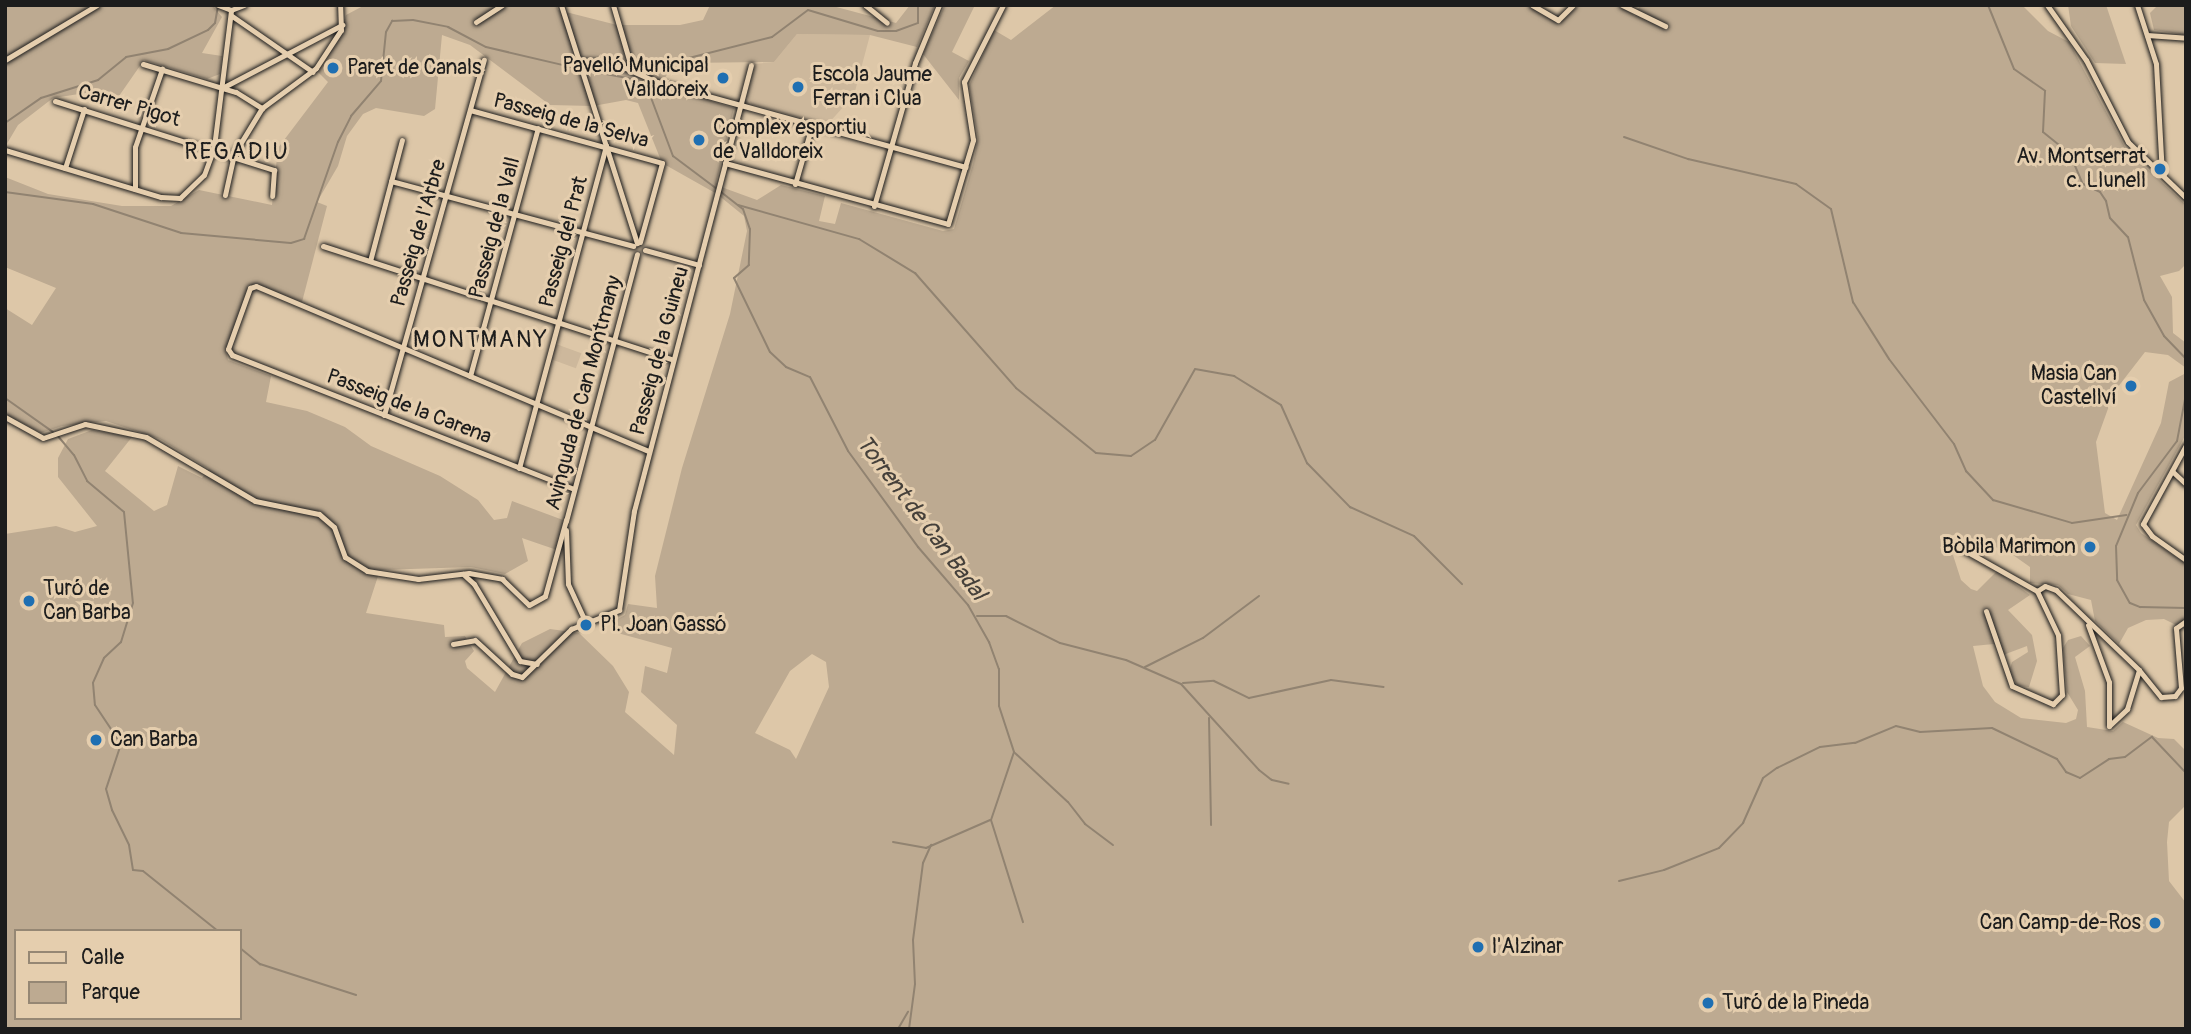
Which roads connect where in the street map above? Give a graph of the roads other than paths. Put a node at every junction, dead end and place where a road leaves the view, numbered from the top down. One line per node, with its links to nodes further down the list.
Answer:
1 (97, 5): 24 (street)
2 (244, 5): 16 (street)
3 (340, 5): 19 (street)
4 (502, 5): 17 (street)
5 (561, 5): 26 (street)
6 (613, 5): 30 (street)
7 (866, 5): 18 (street)
8 (940, 5): 43 (street)
9 (1003, 5): 48 (street)
10 (1532, 5): 11 (street)
11 (1573, 5)
12 (1622, 5): 20 (street)
13 (2047, 5): 50 (street)
14 (2137, 5): 21 (street)
15 (220, 6): 16 (street)
16 (232, 13): 23 (street); 32 (street)
17 (475, 22)
18 (887, 23)
19 (342, 25): 23 (street); 31 (street)
20 (1665, 26)
21 (2147, 35): 22 (street); 50 (street)
22 (2186, 38)
23 (285, 52): 31 (street); 32 (street)
24 (5, 60)
25 (484, 60): 37 (street, Passeig de l'Arbre)
26 (579, 61): 30 (street); 42 (street)
27 (143, 64): 29 (street)
28 (751, 65): 34 (street, Passeig de la Guineu)
29 (162, 69): 32 (street); 39 (street)
30 (632, 70): 34 (street)
31 (313, 72): 35 (street)
32 (222, 88): 35 (street); 44 (street)
33 (55, 101): 36 (street, Carrer Pigot)
34 (740, 105): 38 (street); 47 (street, Passeig de la Guineu)
35 (262, 108): 46 (street)
36 (84, 109): 39 (street, Carrer Pigot); 49 (street)
37 (470, 110): 40 (street, Passeig de la Selva); 56 (street, Passeig de l'Arbre)
38 (812, 125): 43 (street); 52 (street)
39 (140, 126): 44 (street, Carrer Pigot); 53 (street)
40 (538, 128): 42 (street, Passeig de la Selva); 59 (street, Passeig de la Vall)
41 (402, 140): 51 (street)
42 (606, 146): 60 (street, Passeig del Prat); 61 (street); 61 (street, Passeig de la Selva)
43 (891, 146): 48 (street); 58 (street)
44 (214, 148): 46 (street, Carrer Pigot); 53 (street)
45 (5, 150): 49 (street)
46 (234, 155): 54 (street); 55 (street, Carrer Pigot)
47 (726, 163): 52 (street); 66 (street, Passeig de la Guineu)
48 (966, 167): 58 (street)
49 (65, 168): 53 (street)
50 (2162, 174): 57 (street)
51 (391, 181): 56 (street); 65 (street)
52 (795, 184): 58 (street)
53 (135, 189)
54 (225, 195)
55 (272, 196)
56 (446, 196): 59 (street); 67 (street, Passeig de l'Arbre)
57 (2186, 198)
58 (874, 206)
59 (514, 214): 60 (street); 68 (street, Passeig de la Vall)
60 (583, 232): 61 (street); 69 (street, Passeig del Prat)
61 (637, 244): 63 (street); 64 (street)
62 (323, 246): 65 (street)
63 (645, 250): 64 (street); 66 (street)
64 (637, 254): 70 (street, Avinguda de Can Montmany)
65 (370, 261): 67 (street)
66 (699, 265): 72 (street, Passeig de la Guineu)
67 (424, 278): 68 (street); 71 (street, Passeig de l'Arbre)
68 (491, 300): 69 (street); 73 (street, Passeig de la Vall)
69 (559, 323): 70 (street); 74 (street, Passeig del Prat)
70 (614, 340): 72 (street); 77 (street, Avinguda de Can Montmany)
71 (404, 348): 73 (street); 75 (street, Passeig de l'Arbre); 75 (street, Passeig de la Carena)
72 (673, 360): 79 (street, Passeig de la Guineu)
73 (470, 376): 74 (street)
74 (537, 404): 77 (street); 80 (street, Passeig del Prat)
75 (384, 415): 80 (street, Passeig de la Carena)
76 (5, 417): 87 (street)
77 (591, 426): 79 (street); 83 (street, Avinguda de Can Montmany)
78 (2186, 445): 81 (street)
79 (649, 451): 90 (street, Passeig de la Guineu)
80 (519, 468): 83 (street, Passeig de la Carena)
81 (2172, 471): 82 (street); 86 (street)
82 (2186, 484)
83 (574, 489): 84 (street, Avinguda de Can Montmany)
84 (566, 520): 87 (street); 90 (street, Avinguda de Can Montmany)
85 (1957, 546): 88 (street)
86 (2186, 560)
87 (462, 573): 94 (street)
88 (2037, 591): 89 (street); 92 (street)
89 (1986, 611)
90 (585, 621): 94 (street)
91 (2186, 621): 95 (street)
92 (2088, 625): 95 (street); 95 (street)
93 (453, 644): 94 (street)
94 (537, 664)
95 (2139, 670)

